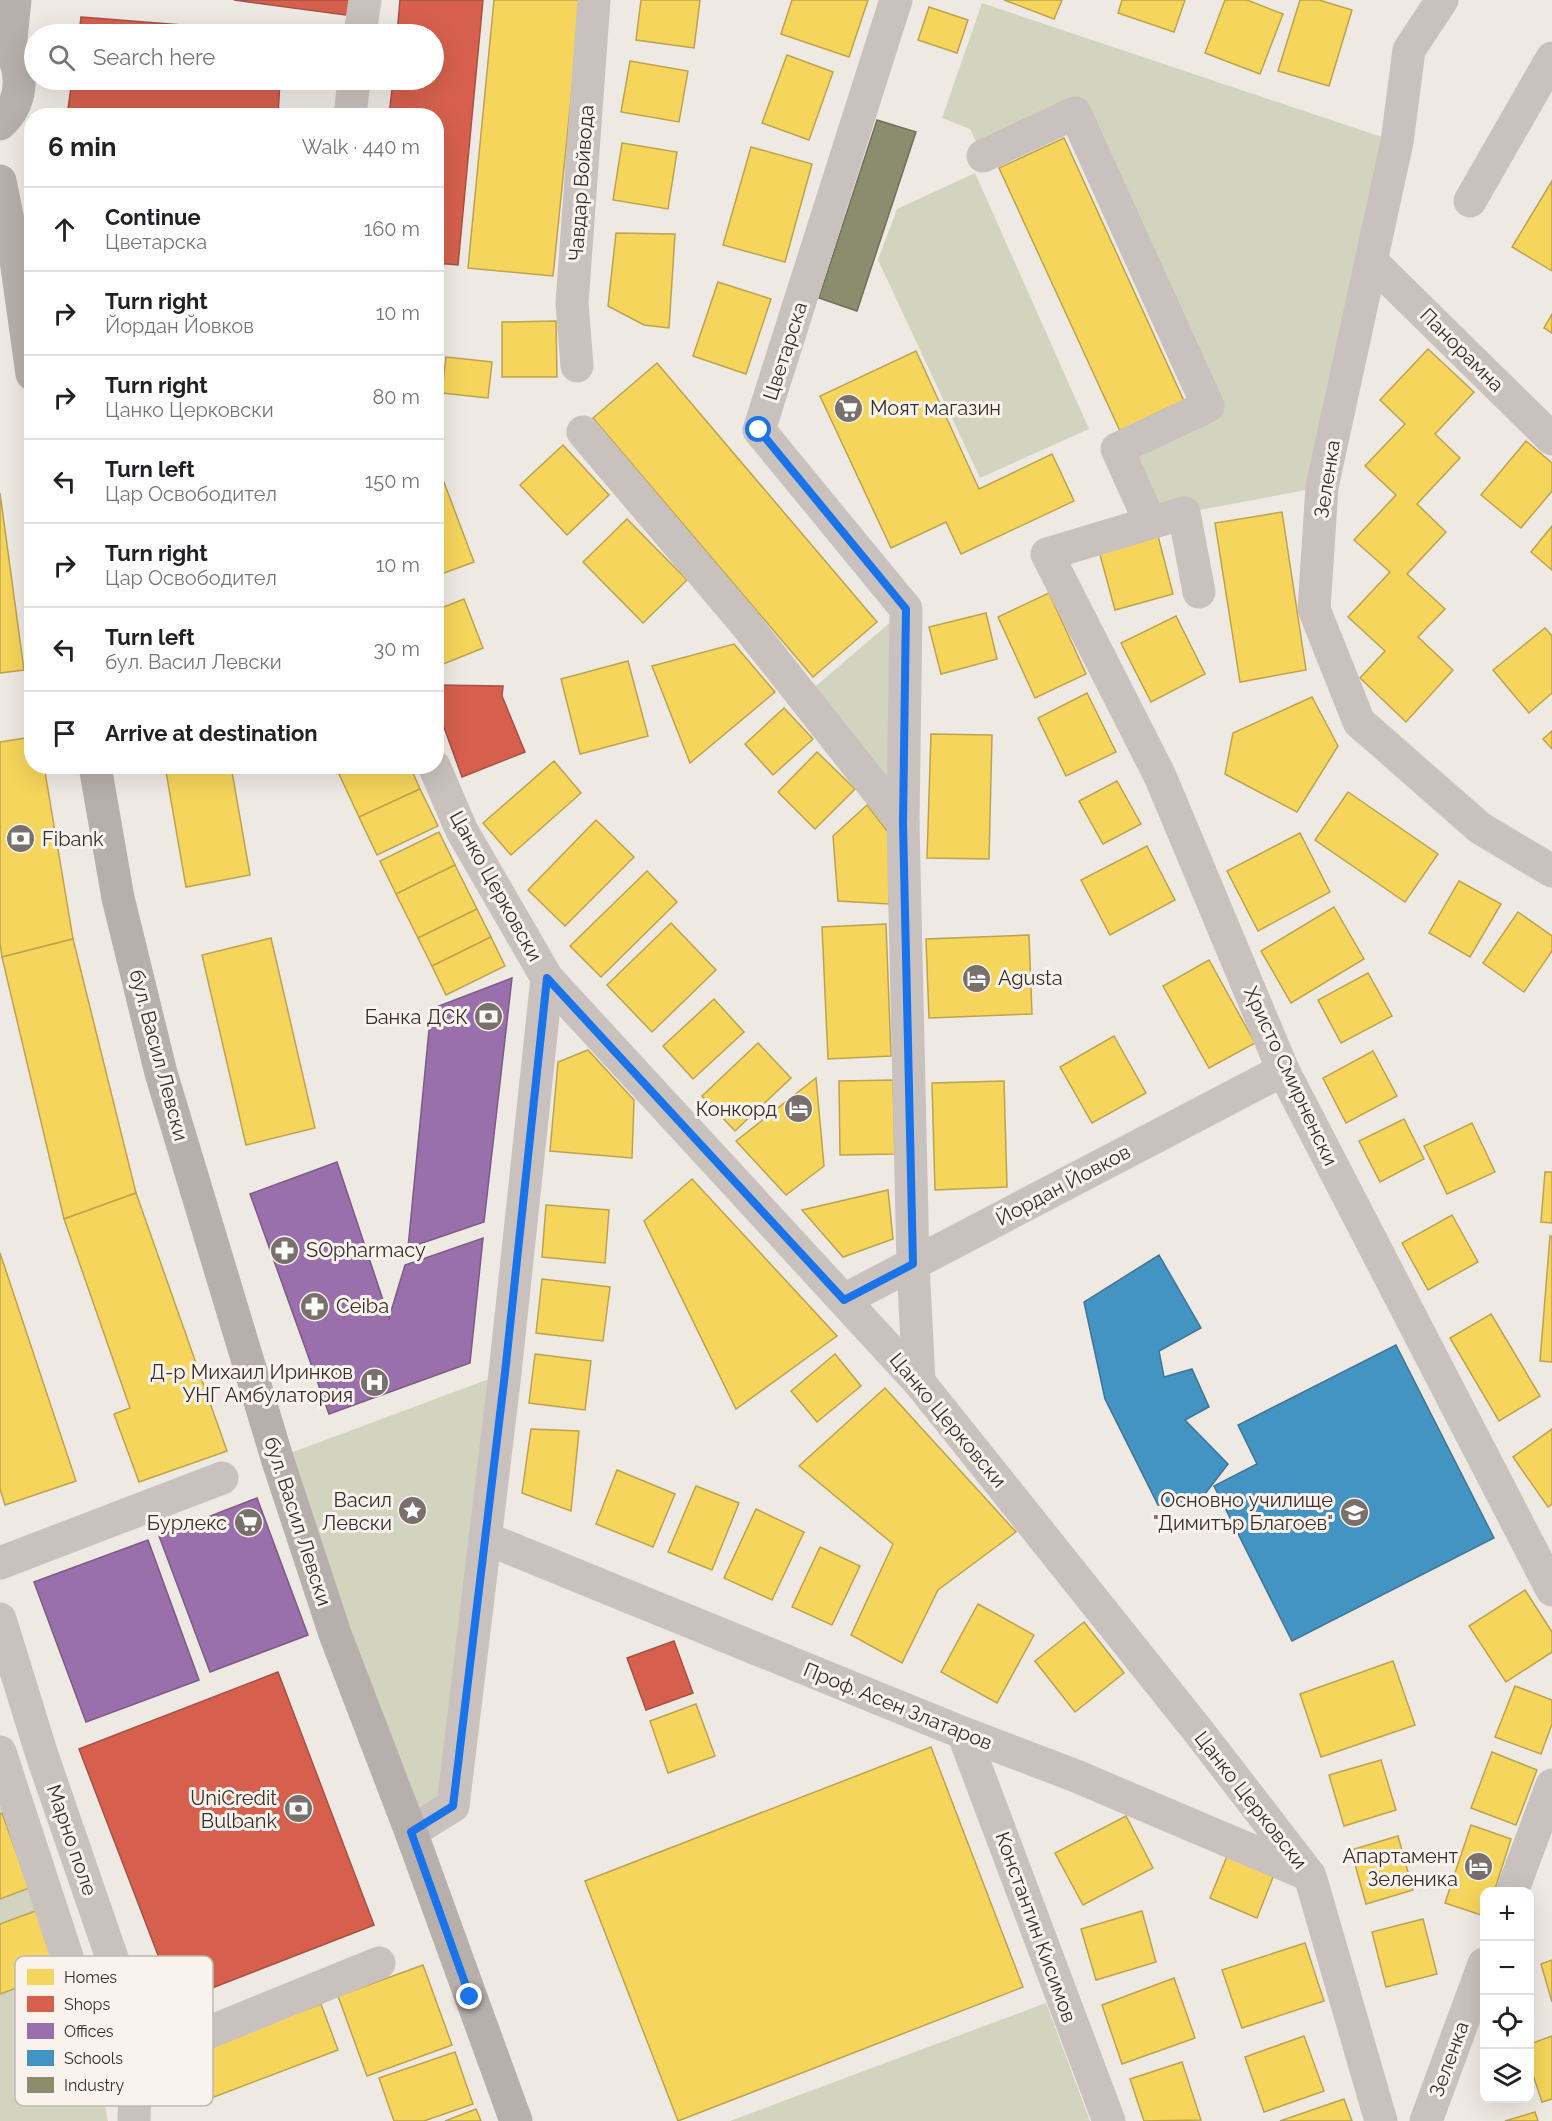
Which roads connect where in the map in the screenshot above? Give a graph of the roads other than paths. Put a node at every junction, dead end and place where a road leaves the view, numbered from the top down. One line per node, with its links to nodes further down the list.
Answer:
1 (15, 0): 7 (main road)
2 (365, 0): 6 (street)
3 (594, 0): 17 (street, Чавдар Войвода)
4 (897, 0): 24 (street, Цветарска)
5 (1442, 0): 15 (street, Зеленка)
6 (361, 24)
7 (5, 43): 11 (main road)
8 (1552, 58): 14 (street)
9 (353, 90): 10 (street)
10 (351, 108)
11 (0, 124)
12 (983, 156): 20 (street)
13 (0, 181): 16 (main road)
14 (1470, 201)
15 (1372, 262): 19 (street, Панорамна); 25 (street, Зеленка)
16 (24, 317)
17 (577, 366)
18 (583, 432): 24 (street)
19 (1552, 439)
20 (1150, 522): 21 (street); 27 (street, Христо Смирненски)
21 (1199, 592)
22 (96, 774): 39 (main road, бул. Васил Левски)
23 (437, 774): 26 (street, Цанко Церковски)
24 (903, 823): 28 (street, Цветарска)
25 (1552, 871)
26 (547, 978): 29 (street, Цанко Церковски); 32 (street)
27 (1283, 1070): 28 (street, Йордан Йовков); 34 (street, Христо Смирненски)
28 (913, 1264): 29 (street, Йордан Йовков); 30 (street, Цветарска)
29 (844, 1300): 30 (street, Цанко Церковски)
30 (919, 1382): 40 (street, Цанко Церковски)
31 (222, 1478): 33 (street)
32 (485, 1538): 36 (street, Проф. Асен Златаров); 39 (street)
33 (0, 1563)
34 (1552, 1590)
35 (0, 1619): 43 (street, Марно поле)
36 (963, 1733): 40 (street, Проф. Асен Златаров); 50 (street, Константин Кисимов)
37 (0, 1752): 42 (street, Марно поле)
38 (1552, 1785): 41 (street)
39 (411, 1832): 49 (main road, бул. Васил Левски)
40 (1310, 1876): 51 (street, Цанко Церковски)
41 (1514, 1887)
42 (67, 1956)
43 (111, 1956)
44 (379, 1963): 46 (street)
45 (1480, 1977): 52 (street, Зеленка)
46 (213, 2031)
47 (135, 2106): 48 (street, Марно поле)
48 (134, 2121)
49 (516, 2121)
50 (1108, 2121)
51 (1381, 2121)
52 (1426, 2121)

